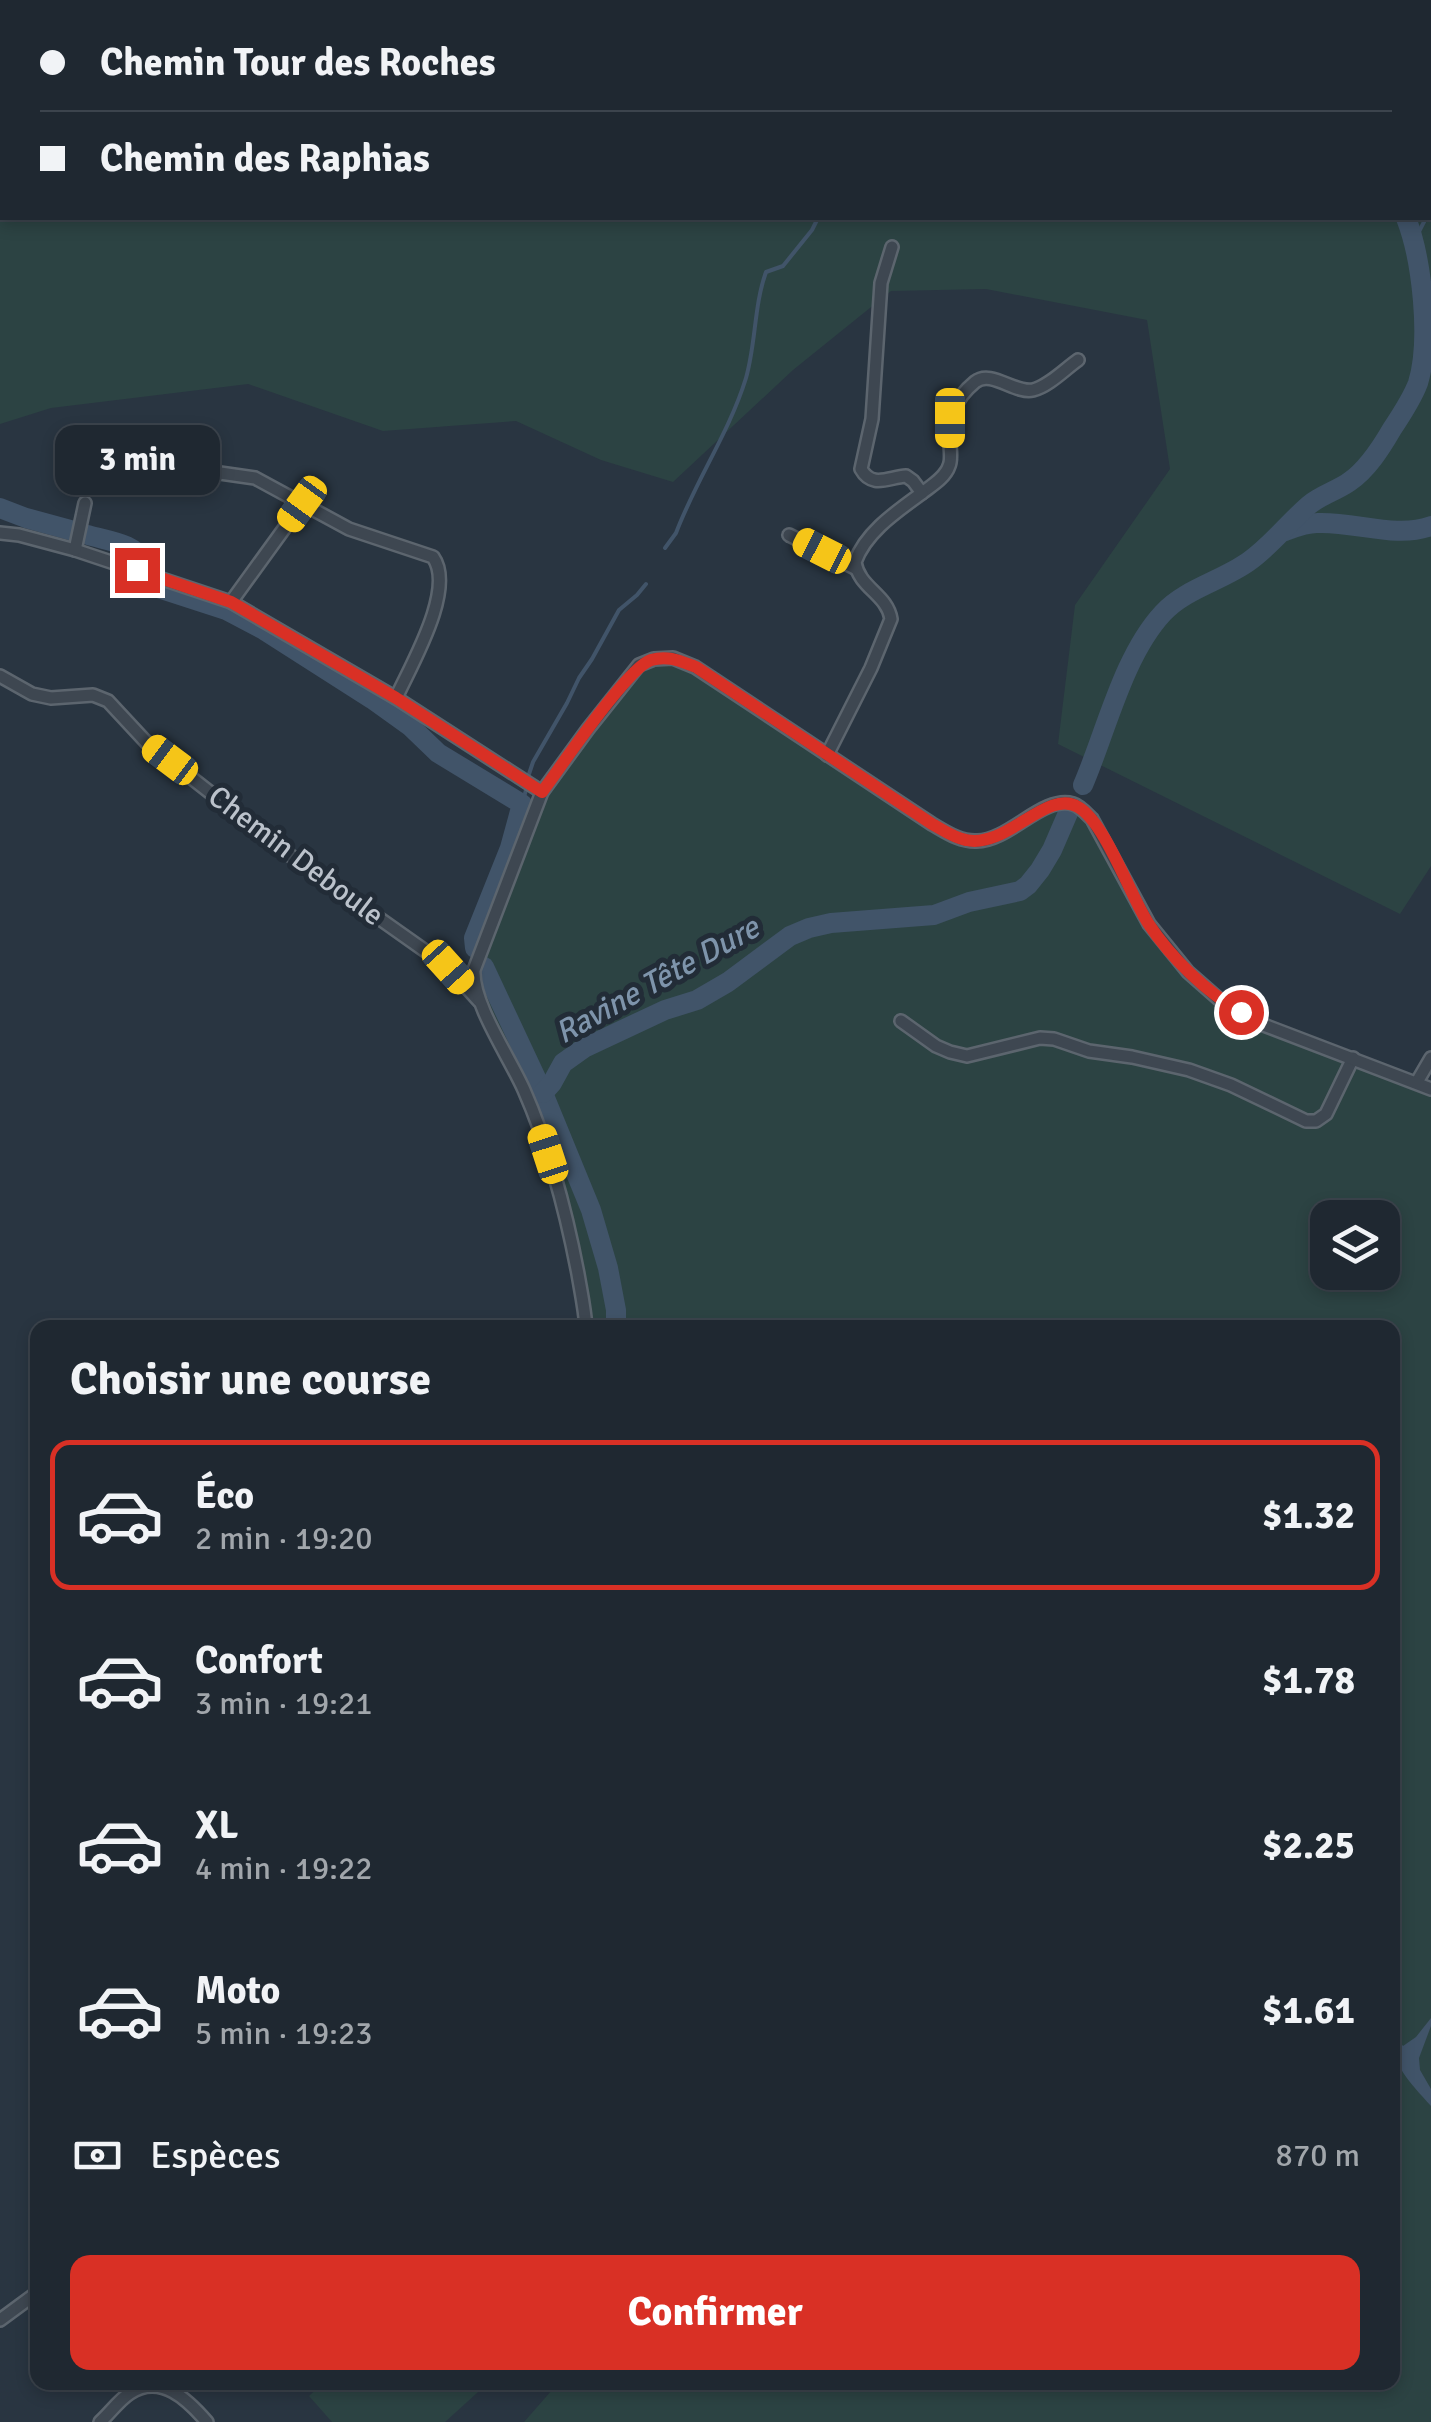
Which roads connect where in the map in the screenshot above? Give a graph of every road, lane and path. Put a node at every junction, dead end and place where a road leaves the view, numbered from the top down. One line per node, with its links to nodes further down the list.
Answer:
1 (892, 248): 4 (street)
2 (1078, 360): 4 (street)
3 (192, 468): 6 (street)
4 (922, 493): 10 (street)
5 (85, 503): 9 (street)
6 (302, 504): 11 (street); 13 (street)
7 (0, 533): 9 (street)
8 (789, 535): 10 (street)
9 (75, 550): 11 (street)
10 (855, 568): 14 (street)
11 (231, 602): 13 (street)
12 (0, 676): 16 (street, Chemin Deboule)
13 (396, 698): 15 (street)
14 (827, 755): 15 (street); 18 (street)
15 (542, 792): 16 (street)
16 (481, 1004): 22 (street)
17 (900, 1021): 18 (street)
18 (1353, 1058): 20 (street)
19 (1431, 1058): 20 (street)
20 (1417, 1082): 21 (street)
21 (1431, 1089)
22 (585, 1320)
23 (30, 2298): 24 (street)
24 (0, 2320)
25 (138, 2390): 27 (street)
26 (170, 2390): 28 (street)
27 (100, 2422)
28 (208, 2422)

